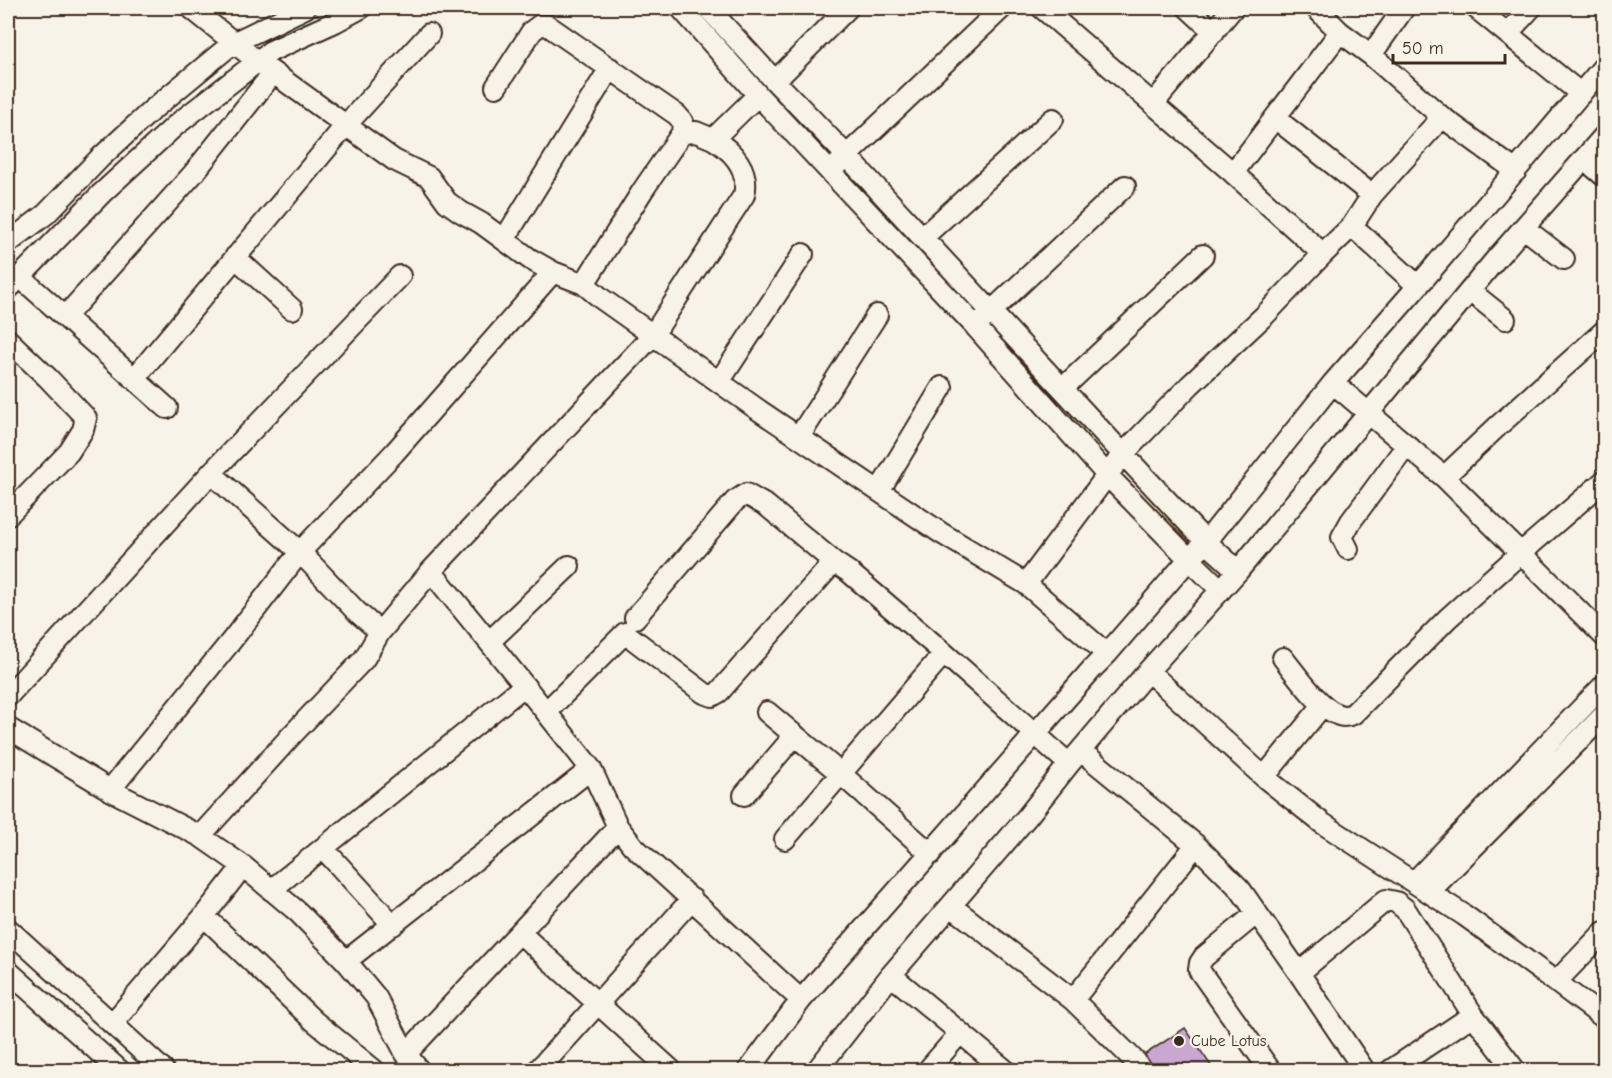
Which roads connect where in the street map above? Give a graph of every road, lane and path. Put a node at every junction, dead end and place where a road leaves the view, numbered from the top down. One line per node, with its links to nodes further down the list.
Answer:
1 (190, 8): 19 (street)
2 (305, 8): 19 (street)
3 (361, 8): 21 (street)
4 (681, 8): 28 (street)
5 (708, 8): 25 (street)
6 (848, 8): 25 (street)
7 (1002, 8): 37 (street)
8 (1042, 8): 29 (street)
9 (1188, 8): 15 (street)
10 (1233, 8): 15 (street)
11 (1316, 8): 16 (street)
12 (1404, 8): 20 (street)
13 (1476, 8): 18 (street)
14 (1531, 8): 18 (street)
15 (1214, 32): 29 (street)
16 (1340, 32): 20 (street); 31 (street)
17 (429, 33): 33 (street)
18 (1508, 33): 27 (street)
19 (233, 43): 21 (street); 49 (street)
20 (1371, 55): 30 (street)
21 (257, 61): 24 (street); 57 (street)
22 (1605, 66): 27 (street)
23 (610, 68): 26 (street); 34 (street); 48 (street)
24 (273, 73): 33 (street); 64 (street)
25 (775, 81): 37 (street)
26 (496, 87)
27 (1581, 94): 39 (street)
28 (758, 95): 36 (street); 40 (street)
29 (1153, 104): 41 (street)
30 (1442, 117): 39 (street); 44 (street)
31 (1275, 118): 41 (street); 44 (street)
32 (1053, 119): 47 (street)
33 (346, 125): 48 (street); 53 (street)
34 (682, 133): 36 (street); 58 (street)
35 (1605, 136): 38 (street)
36 (713, 139): 68 (street)
37 (847, 156): 40 (street); 47 (street)
38 (1584, 159): 42 (street); 46 (street)
39 (1516, 171): 59 (street)
40 (830, 172): 66 (street)
41 (1233, 173): 51 (street)
42 (1605, 176)
43 (1125, 186): 62 (street)
44 (1372, 195): 45 (street)
45 (1352, 226): 51 (street); 59 (street)
46 (1524, 228): 54 (street); 60 (street)
47 (922, 238): 62 (street)
48 (504, 240): 55 (street)
49 (8, 242)
50 (803, 254): 71 (street)
51 (1323, 254): 79 (street)
52 (1203, 255): 74 (street)
53 (235, 257): 61 (street); 70 (street)
54 (1564, 259)
55 (553, 272): 58 (street); 88 (street)
56 (400, 276): 80 (street)
57 (13, 283): 64 (street)
58 (584, 284): 68 (street)
59 (1418, 286): 72 (street)
60 (1470, 291): 65 (street); 76 (street)
61 (292, 309)
62 (991, 311): 66 (street); 74 (street)
63 (877, 315): 77 (street)
64 (65, 317): 70 (street)
65 (1505, 319)
66 (975, 327): 81 (street)
67 (1605, 331): 82 (street)
68 (653, 335): 71 (street); 93 (street)
69 (8, 340): 85 (street)
70 (134, 379): 75 (street)
71 (719, 382): 77 (street)
72 (1334, 383): 76 (street); 86 (street)
73 (942, 387): 84 (street)
74 (1063, 388): 79 (street)
75 (167, 408)
76 (1369, 413): 78 (street); 94 (street)
77 (799, 437): 84 (street)
78 (1407, 445): 82 (street); 87 (street)
79 (1123, 454): 81 (street); 86 (street)
80 (211, 473): 88 (street); 107 (street)
81 (1107, 475): 90 (street); 95 (street)
82 (1444, 477): 89 (street)
83 (1605, 481): 89 (street)
84 (879, 491): 95 (street)
85 (8, 515)
86 (1206, 542): 90 (street); 94 (street)
87 (1348, 549)
88 (300, 552): 98 (street); 120 (street)
89 (1522, 552): 99 (street); 108 (street)
90 (1189, 559): 96 (street); 102 (street)
91 (834, 562): 97 (street); 101 (street); 109 (street)
92 (569, 566): 100 (street)
93 (431, 571): 98 (street); 100 (street)
94 (1238, 571): 96 (street)
95 (1026, 584): 102 (street)
96 (1221, 590): 104 (street)
97 (635, 618)
98 (380, 632): 123 (street)
99 (1605, 636)
100 (489, 642): 106 (street)
101 (944, 653): 114 (street); 118 (street)
102 (1107, 654): 114 (street)
103 (1283, 658): 108 (street)
104 (1148, 671): 116 (street); 119 (street)
105 (1605, 685): 111 (street)
106 (524, 686): 109 (street); 126 (street)
107 (8, 696)
108 (1323, 705): 119 (street)
109 (546, 712): 117 (street)
110 (767, 712): 115 (street)
111 (1577, 714): 112 (street); 129 (street)
112 (1598, 722): 129 (street)
113 (8, 728): 120 (street)
114 (1035, 734): 116 (street); 127 (street)
115 (795, 735): 118 (street); 121 (street)
116 (1075, 757): 125 (street); 132 (street)
117 (591, 769): 122 (street); 135 (street)
118 (841, 774): 124 (street); 127 (street)
119 (1264, 777): 129 (street)
120 (110, 790): 123 (street)
121 (744, 795)
122 (618, 827): 131 (street); 138 (street)
123 (200, 836): 128 (street)
124 (785, 839)
125 (1196, 845): 133 (street); 145 (street)
126 (324, 848): 130 (street); 135 (street)
127 (931, 854): 144 (street)
128 (243, 866): 130 (street); 134 (street)
129 (1422, 887): 143 (street)
130 (271, 890): 139 (street)
131 (692, 899): 144 (street); 146 (street)
132 (951, 906): 142 (street); 145 (street)
133 (1257, 913): 141 (street); 163 (street)
134 (204, 916): 149 (street); 155 (street)
135 (393, 925): 139 (street)
136 (8, 929): 149 (street)
137 (1605, 932): 143 (street)
138 (520, 933): 146 (street); 151 (street)
139 (346, 961): 151 (street)
140 (8, 971): 153 (street)
141 (1299, 973): 147 (street); 164 (street)
142 (891, 975): 150 (street); 159 (street)
143 (1556, 982): 148 (street)
144 (801, 1000): 158 (street)
145 (1073, 1000): 162 (street)
146 (598, 1004): 152 (street); 157 (street)
147 (1473, 1015): 165 (street); 166 (street)
148 (1605, 1018)
149 (112, 1024): 154 (street)
150 (960, 1032): 160 (street); 161 (street)
151 (406, 1054): 156 (street)
152 (664, 1068)
153 (119, 1071)
154 (163, 1071)
155 (374, 1071)
156 (419, 1071)
157 (538, 1071)
158 (749, 1071)
159 (817, 1071)
160 (928, 1071)
161 (1005, 1071)
162 (1141, 1071)
163 (1270, 1071)
164 (1364, 1071)
165 (1391, 1071)
166 (1515, 1071)

